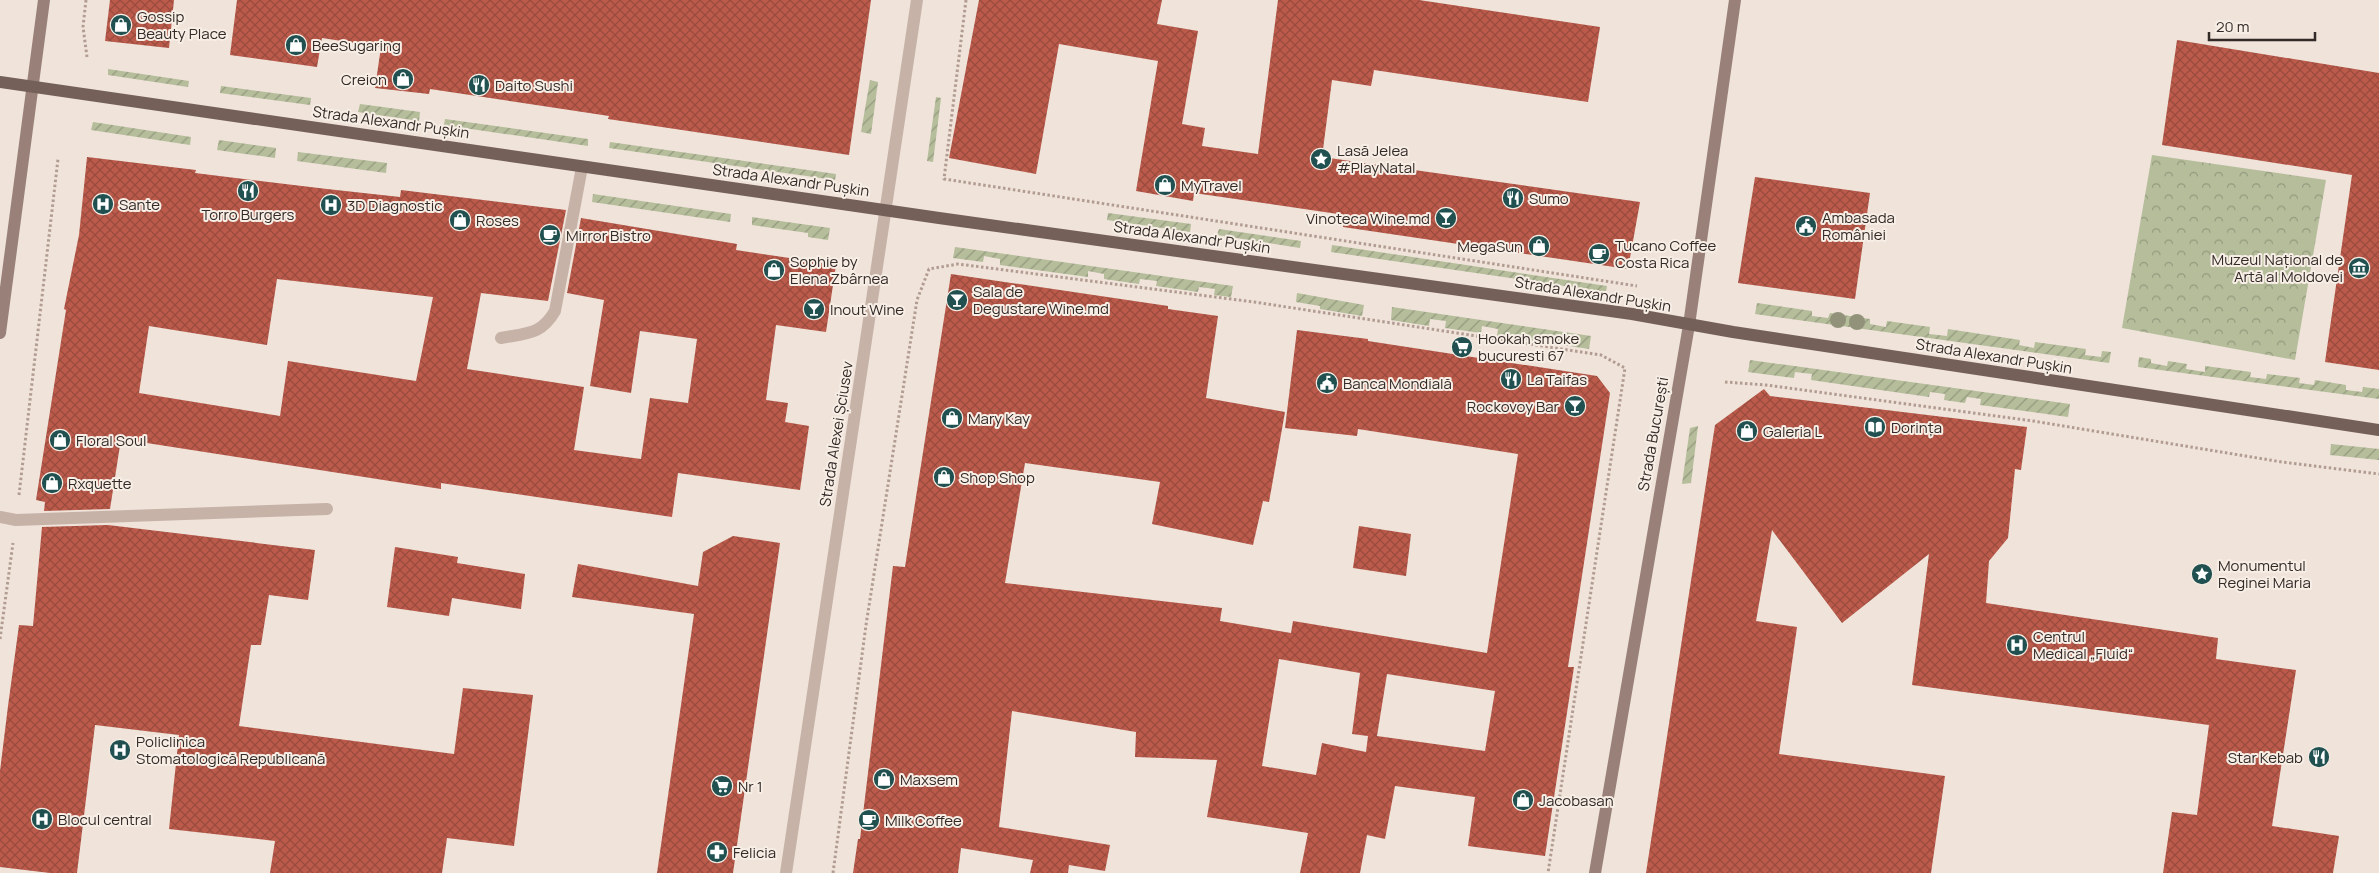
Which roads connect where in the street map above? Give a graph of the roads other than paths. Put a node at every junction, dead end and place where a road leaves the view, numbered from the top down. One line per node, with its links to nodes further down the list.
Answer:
1 (44, 0): 5 (main road)
2 (917, 0): 7 (street, Strada Alexei Șciusev)
3 (1735, 0): 8 (main road, Strada București)
4 (0, 82): 5 (main road, Strada Alexandr Pușkin)
5 (34, 87): 6 (main road, Strada Alexandr Pușkin); 9 (main road)
6 (582, 167): 7 (main road, Strada Alexandr Pușkin); 10 (street)
7 (886, 209): 8 (main road, Strada Alexandr Pușkin); 14 (street, Strada Alexei Șciusev)
8 (1689, 325): 11 (main road, Strada Alexandr Pușkin); 15 (main road, Strada București)
9 (0, 332)
10 (501, 338)
11 (2379, 430)
12 (327, 509): 13 (street)
13 (0, 517)
14 (786, 873)
15 (1596, 873)

